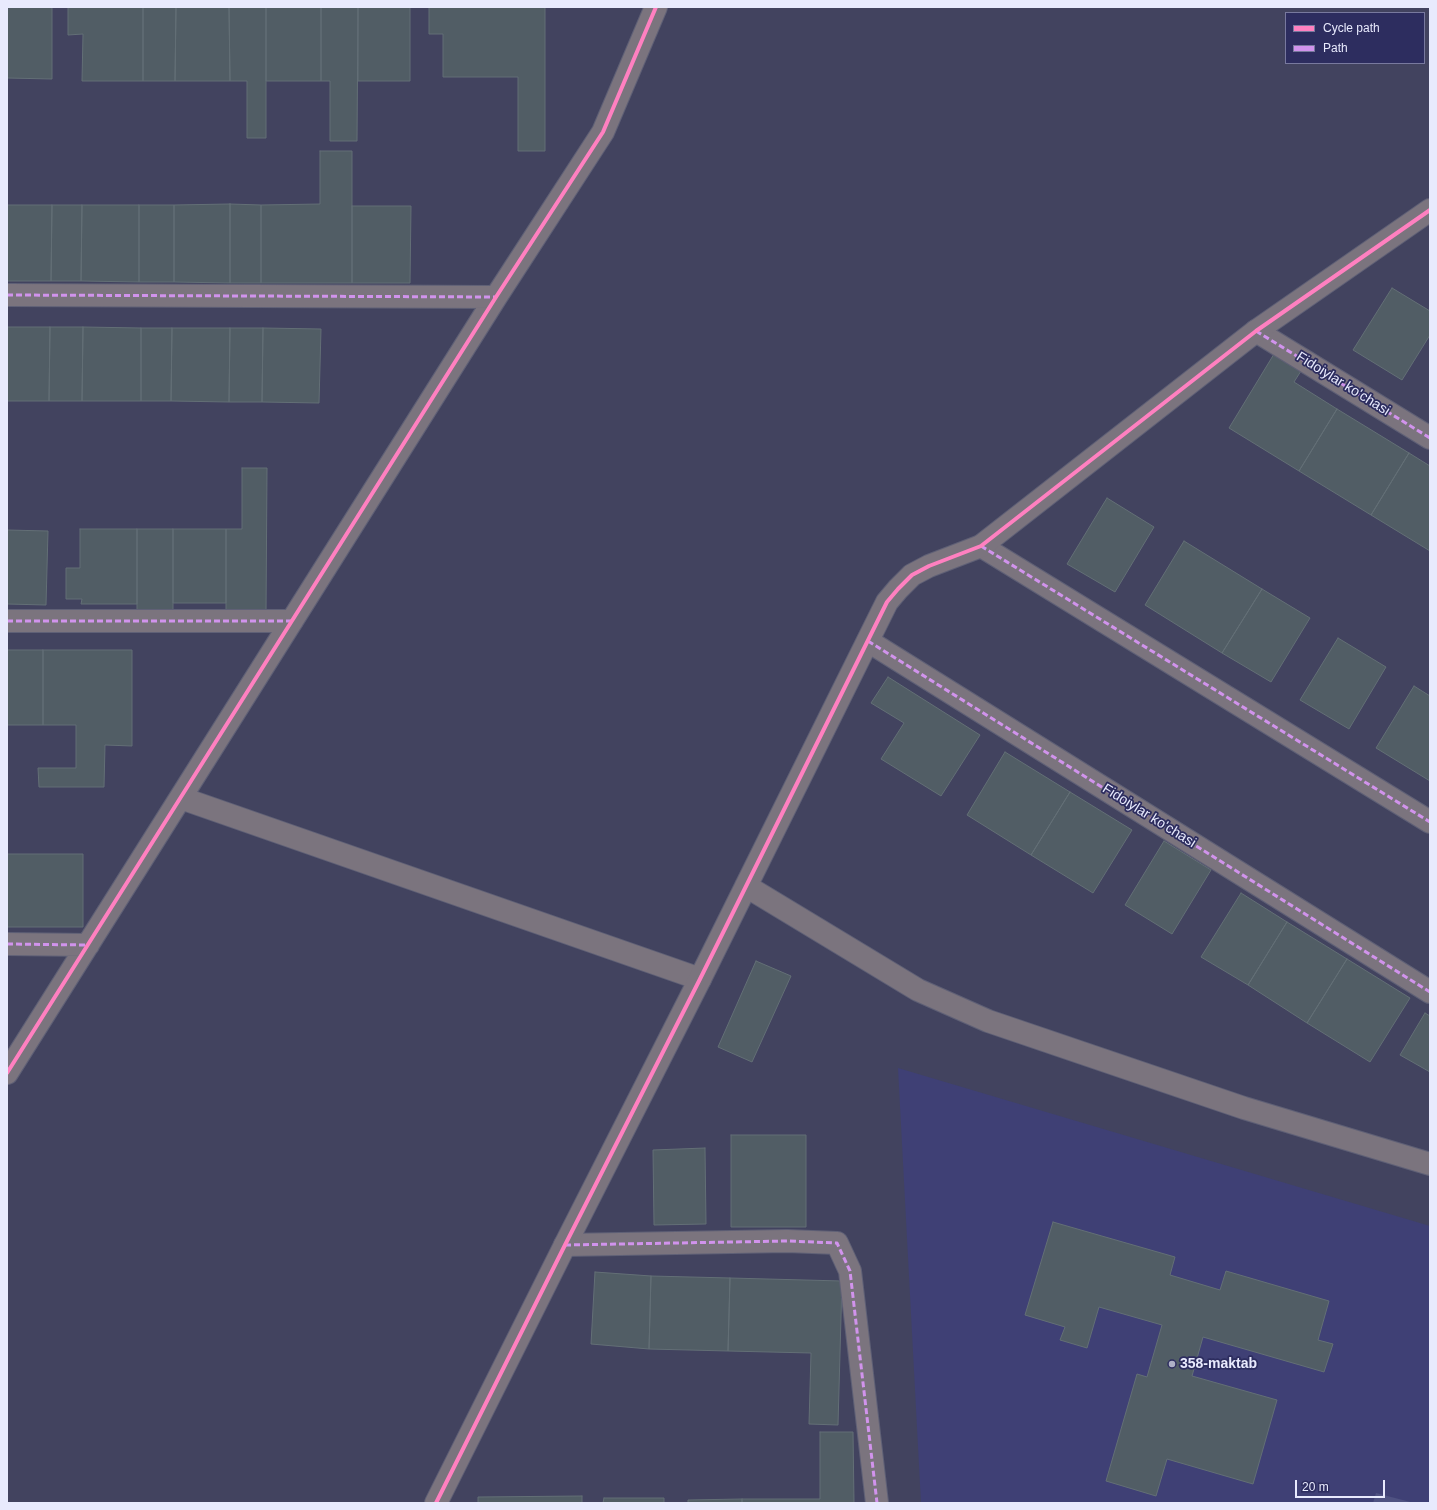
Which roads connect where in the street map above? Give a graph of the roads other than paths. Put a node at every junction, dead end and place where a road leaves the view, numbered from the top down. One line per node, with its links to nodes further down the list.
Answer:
1 (656, 7): 4 (street)
2 (1430, 210): 5 (street)
3 (7, 295): 4 (street)
4 (496, 297): 9 (street)
5 (1256, 331): 6 (street, Fidoiylar ko'chasi); 7 (street)
6 (1430, 438)
7 (981, 546): 10 (street); 12 (street)
8 (7, 621): 9 (street)
9 (292, 621): 11 (street)
10 (868, 641): 13 (street); 17 (street, Fidoiylar ko'chasi)
11 (181, 798): 15 (street); 16 (street)
12 (1430, 822)
13 (746, 886): 16 (street); 19 (street)
14 (7, 944): 15 (street)
15 (88, 945): 18 (street)
16 (700, 979): 20 (street)
17 (1430, 992)
18 (7, 1073)
19 (1430, 1164)
20 (565, 1245): 21 (street); 22 (street)
21 (436, 1503)
22 (877, 1503)

